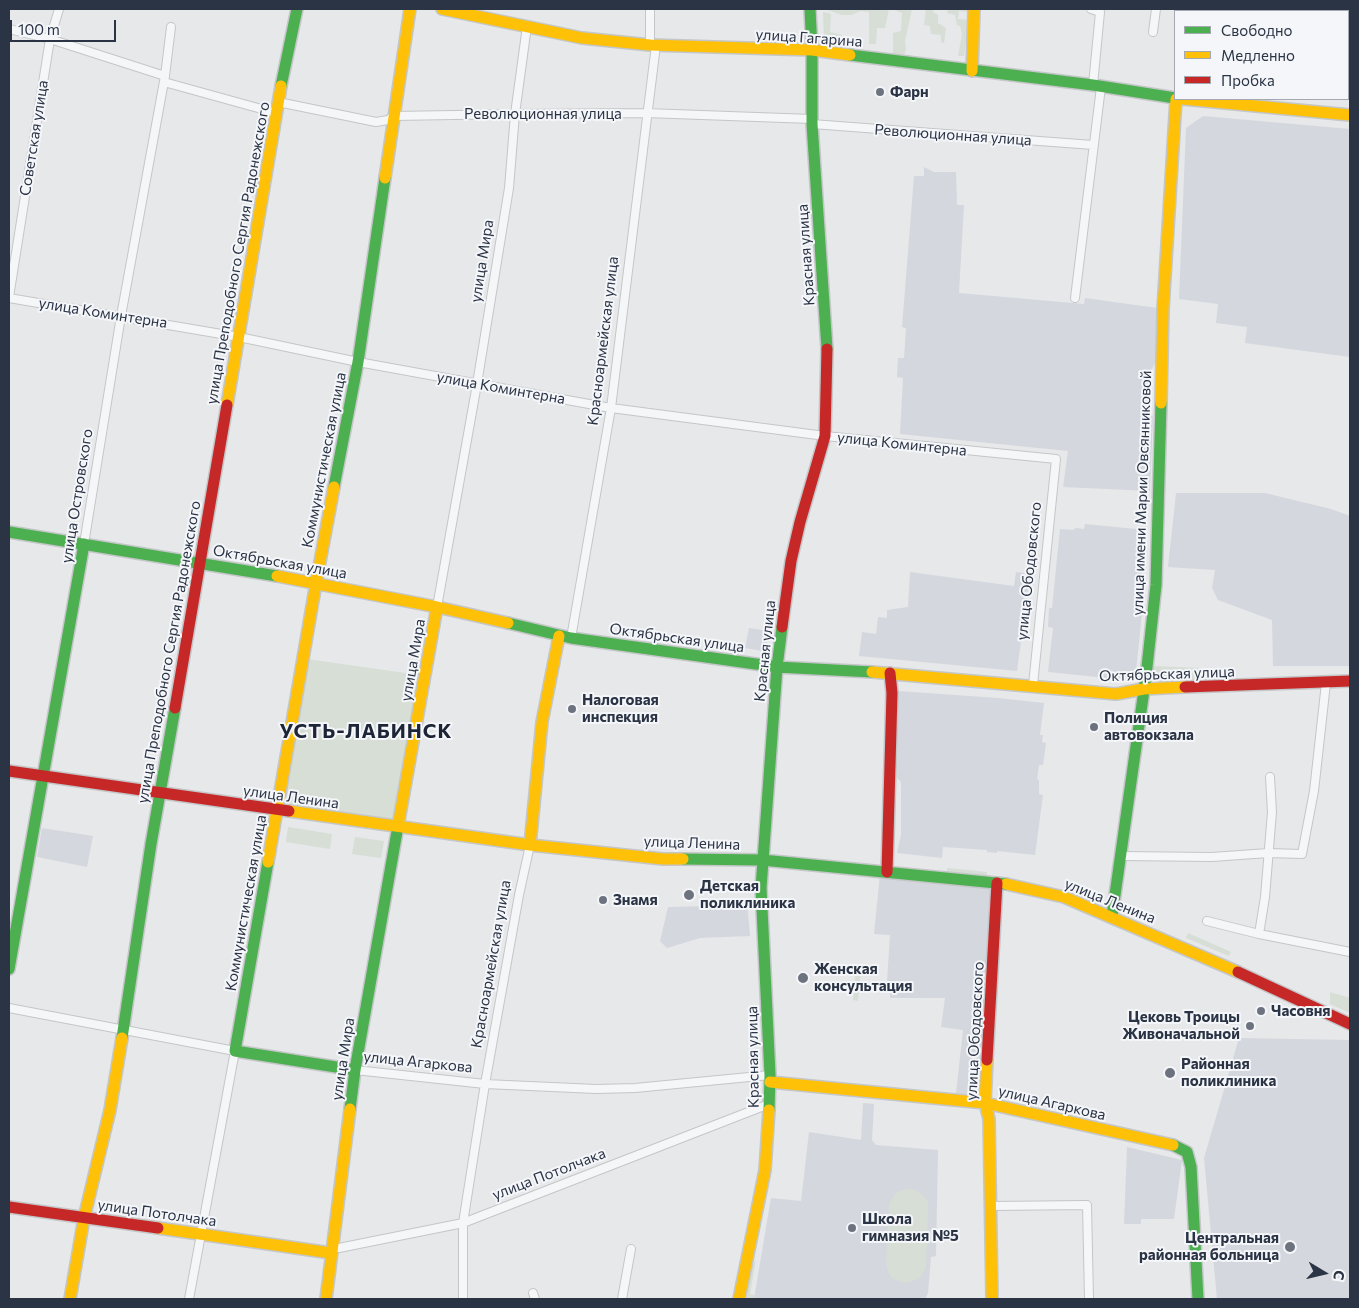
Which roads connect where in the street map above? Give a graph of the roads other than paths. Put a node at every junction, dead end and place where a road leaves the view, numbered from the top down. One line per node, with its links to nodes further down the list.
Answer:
1 (59, 9): 14 (street, Советская улица)
2 (297, 9): 24 (street, улица Преподобного Сергия Радонежского)
3 (410, 9): 28 (street, Коммунистическая улица)
4 (442, 9): 10 (street, улица Гагарина)
5 (650, 9): 15 (street, Красноармейская улица)
6 (810, 9): 16 (street, Красная улица)
7 (974, 9): 17 (street)
8 (1091, 9): 19 (street)
9 (1156, 9): 13 (street)
10 (527, 26): 15 (street, улица Гагарина); 26 (street, улица Мира)
11 (171, 27): 18 (street, улица Островского)
12 (9, 29): 14 (street, Революционная улица)
13 (1154, 32)
14 (50, 39): 18 (street, Революционная улица); 31 (street, Советская улица)
15 (653, 45): 16 (street, улица Гагарина); 25 (street, Красноармейская улица)
16 (812, 50): 17 (street, улица Гагарина); 29 (street, Красная улица)
17 (972, 71): 19 (street, улица Гагарина)
18 (164, 79): 24 (street, Революционная улица); 33 (street, улица Островского)
19 (1097, 86): 20 (street, улица Гагарина); 30 (street)
20 (1174, 98)
21 (1175, 100): 51 (street, улица имени Марии Овсянниковой)
22 (1204, 100): 23 (street)
23 (1246, 102): 27 (street)
24 (277, 107): 28 (street, Революционная улица); 34 (street, улица Преподобного Сергия Радонежского)
25 (646, 113): 26 (street, Революционная улица); 29 (street, Революционная улица); 37 (street, Красноармейская улица)
26 (515, 114): 28 (street, Революционная улица); 36 (street, улица Мира)
27 (1350, 115)
28 (393, 116): 35 (street, Коммунистическая улица)
29 (812, 122): 30 (street, Революционная улица); 38 (street, Красная улица)
30 (1093, 145): 32 (street)
31 (9, 297): 33 (street, улица Коминтерна)
32 (1075, 298)
33 (121, 316): 34 (street, улица Коминтерна); 41 (street, улица Островского)
34 (239, 336): 35 (street, улица Коминтерна); 42 (street, улица Преподобного Сергия Радонежского)
35 (358, 362): 36 (street, улица Коминтерна); 43 (street, Коммунистическая улица)
36 (477, 384): 37 (street, улица Коминтерна); 44 (street, улица Мира)
37 (611, 408): 38 (street, улица Коминтерна); 45 (street, Красноармейская улица)
38 (825, 436): 39 (street, улица Коминтерна); 46 (street, Красная улица)
39 (1056, 459): 50 (street, улица Ободовского)
40 (9, 532): 41 (street, Октябрьская улица)
41 (84, 544): 42 (street, Октябрьская улица); 53 (street, улица Островского)
42 (199, 563): 43 (street, Октябрьская улица); 55 (street, улица Преподобного Сергия Радонежского)
43 (316, 582): 44 (street, Октябрьская улица); 56 (street, Коммунистическая улица)
44 (438, 607): 45 (street, Октябрьская улица); 57 (street, улица Мира)
45 (565, 637): 46 (street, Октябрьская улица); 58 (street, Красноармейская улица)
46 (777, 667): 47 (street, Октябрьская улица); 61 (street, Красная улица)
47 (890, 673): 50 (street, Октябрьская улица); 62 (street)
48 (1350, 681): 49 (street, Октябрьская улица)
49 (1326, 683): 51 (street, Октябрьская улица); 59 (street)
50 (1033, 685): 51 (street, Октябрьская улица)
51 (1144, 689): 60 (street, улица имени Марии Овсянниковой)
52 (9, 771): 53 (street, улица Ленина)
53 (43, 776): 55 (street, улица Ленина); 68 (street, улица Островского)
54 (1270, 777): 59 (street)
55 (160, 793): 56 (street, улица Ленина); 71 (street, улица Преподобного Сергия Радонежского)
56 (277, 810): 57 (street, улица Ленина); 72 (street, Коммунистическая улица)
57 (399, 828): 58 (street, улица Ленина); 73 (street, улица Мира)
58 (530, 845): 61 (street, улица Ленина); 75 (street, Красноармейская улица)
59 (1268, 853): 60 (street); 66 (street)
60 (1121, 856): 64 (street, улица имени Марии Овсянниковой)
61 (762, 860): 62 (street, улица Ленина); 74 (street, Красная улица)
62 (887, 872): 63 (street, улица Ленина)
63 (998, 883): 64 (street, улица Ленина); 76 (street, улица Ободовского)
64 (1112, 916): 70 (street, улица Ленина)
65 (1207, 921): 66 (street)
66 (1259, 934): 67 (street)
67 (1350, 952)
68 (9, 969)
69 (9, 1008): 71 (street, улица Агаркова)
70 (1350, 1024)
71 (124, 1029): 72 (street, улица Агаркова); 80 (street, улица Преподобного Сергия Радонежского)
72 (235, 1050): 73 (street, улица Агаркова); 82 (street, Коммунистическая улица)
73 (355, 1070): 75 (street, улица Агаркова); 84 (street, улица Мира)
74 (770, 1079): 75 (street, улица Агаркова); 76 (street, улица Агаркова); 77 (street, Красная улица)
75 (485, 1084): 81 (street, Красноармейская улица)
76 (985, 1103): 78 (street, улица Ободовского); 93 (street, улица Агаркова)
77 (769, 1104): 81 (street, улица Потолчака); 90 (street, Красная улица)
78 (991, 1206): 91 (street, улица Ободовского); 92 (street)
79 (9, 1207): 80 (street, улица Потолчака)
80 (84, 1218): 82 (street, улица Потолчака); 85 (street, улица Преподобного Сергия Радонежского)
81 (463, 1223): 84 (street, улица Потолчака); 88 (street, Красноармейская улица)
82 (202, 1235): 84 (street, улица Потолчака); 86 (street, Коммунистическая улица)
83 (631, 1249): 89 (street)
84 (332, 1250): 87 (street, улица Мира)
85 (70, 1299)
86 (189, 1299)
87 (326, 1299)
88 (463, 1299)
89 (622, 1299)
90 (739, 1299)
91 (992, 1299)
92 (1089, 1299)
93 (1198, 1299)

